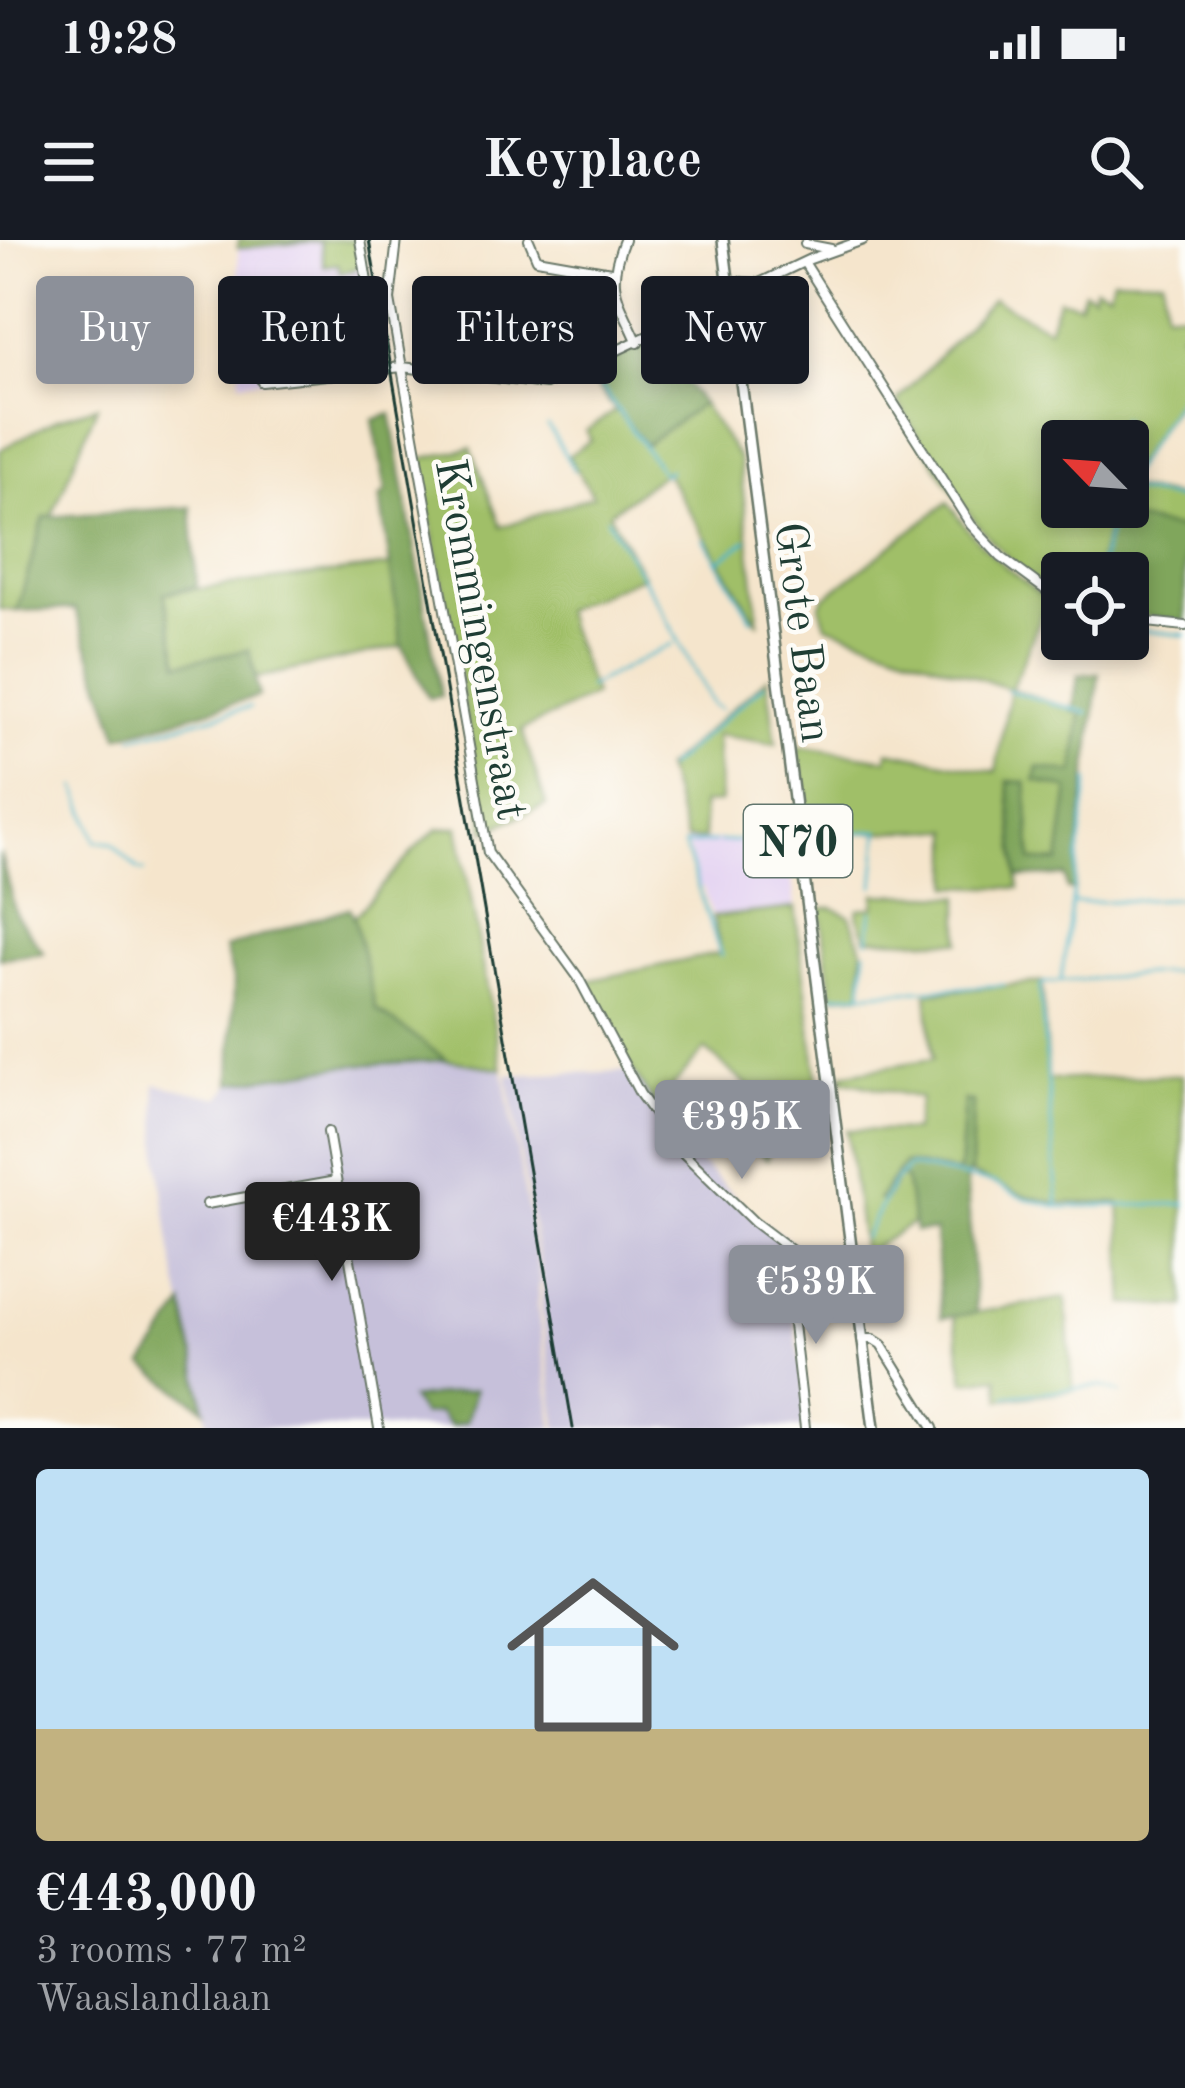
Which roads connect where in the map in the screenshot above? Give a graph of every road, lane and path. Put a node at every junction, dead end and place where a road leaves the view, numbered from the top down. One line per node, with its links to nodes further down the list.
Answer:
1 (360, 240): 11 (street)
2 (397, 240): 16 (street, Krommingenstraat)
3 (530, 240): 10 (street)
4 (624, 240): 10 (street)
5 (723, 240): 12 (main road, Grote Baan / N70)
6 (863, 240): 8 (street)
7 (804, 242): 8 (street); 9 (street)
8 (833, 250): 9 (street)
9 (807, 261): 13 (street); 19 (street)
10 (611, 272): 15 (street)
11 (366, 276)
12 (728, 276)
13 (776, 276)
14 (641, 342): 15 (street)
15 (638, 343): 16 (street)
16 (402, 367): 17 (street); 26 (street, Krommingenstraat)
17 (388, 368)
18 (741, 384): 25 (main road, Grote Baan / N70)
19 (1041, 586)
20 (1149, 622): 21 (street)
21 (1185, 626)
22 (328, 1132): 23 (street)
23 (336, 1181): 24 (street); 29 (street)
24 (207, 1204)
25 (851, 1261): 26 (street); 27 (main road, N70)
26 (820, 1272): 27 (street); 30 (street)
27 (854, 1281): 28 (main road, N70)
28 (862, 1339): 31 (main road, N70); 32 (street)
29 (379, 1428)
30 (805, 1428)
31 (874, 1428)
32 (934, 1428)

